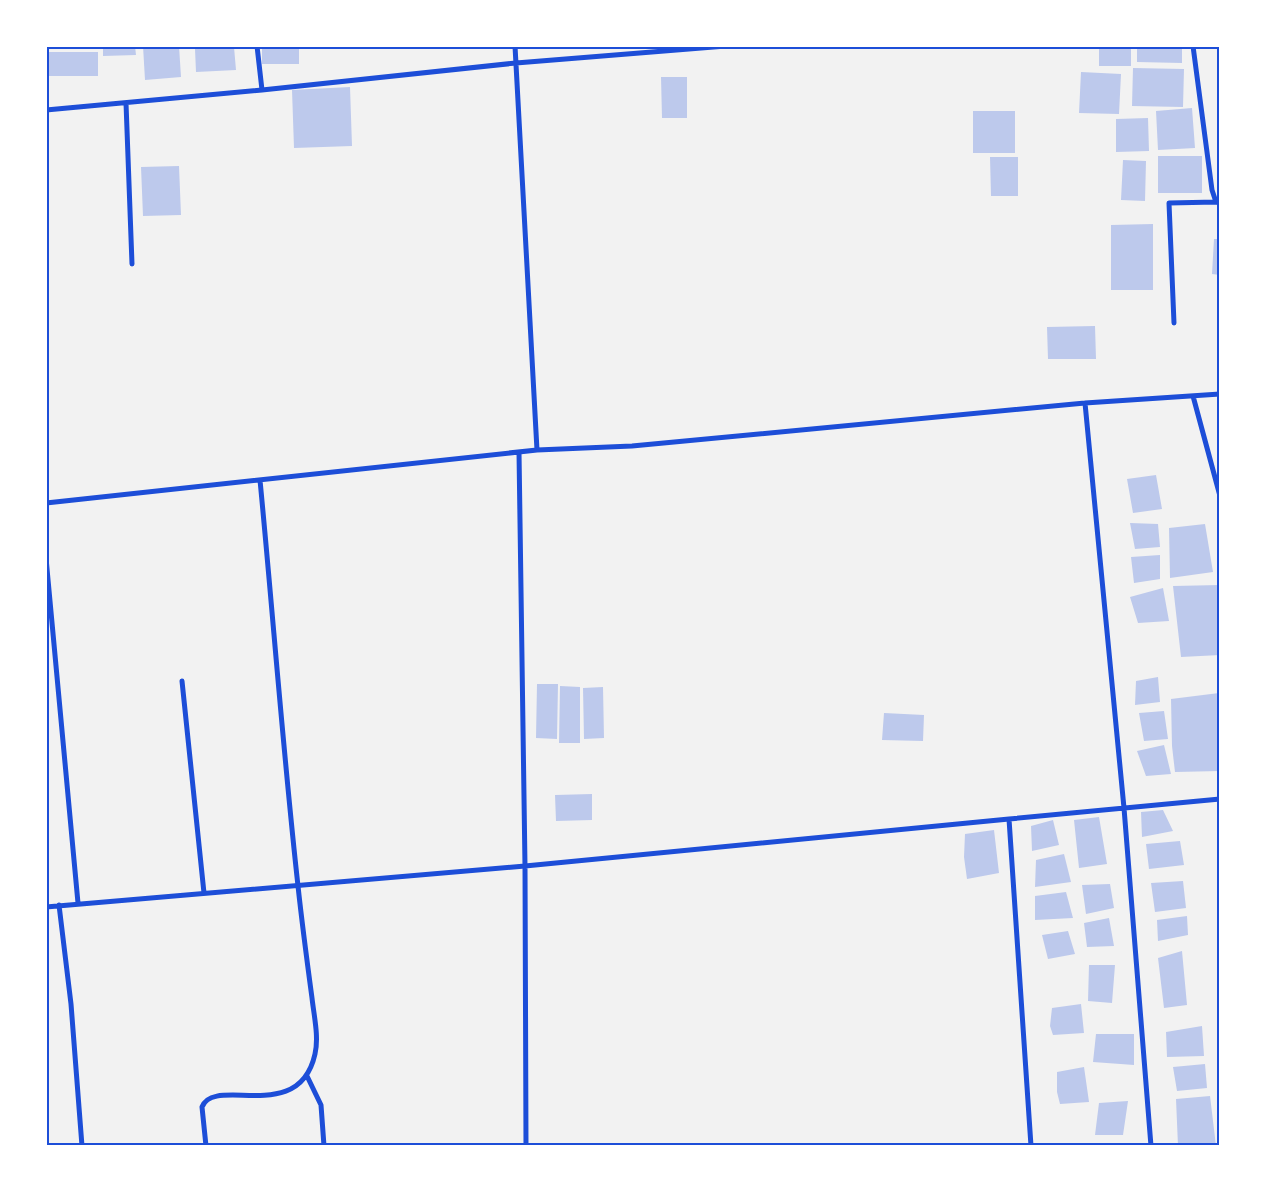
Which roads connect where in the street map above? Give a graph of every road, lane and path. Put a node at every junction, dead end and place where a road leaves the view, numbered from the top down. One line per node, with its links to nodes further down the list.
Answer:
1 (257, 46): 6 (street)
2 (515, 46): 5 (street)
3 (726, 46): 5 (street)
4 (1193, 46): 9 (street)
5 (516, 63): 6 (street); 15 (street)
6 (262, 90): 7 (street)
7 (126, 102): 8 (street); 10 (street)
8 (46, 110)
9 (1218, 203): 11 (street)
10 (132, 264)
11 (1174, 323)
12 (1220, 394): 13 (street)
13 (1192, 396): 14 (street); 18 (street)
14 (1086, 403): 15 (street); 23 (street)
15 (537, 450): 16 (street)
16 (519, 452): 17 (street); 25 (street)
17 (260, 480): 19 (street); 26 (street)
18 (1220, 496)
19 (46, 503)
20 (46, 558): 28 (street)
21 (182, 681): 27 (street)
22 (1220, 799): 23 (street)
23 (1124, 808): 24 (street); 37 (street)
24 (1009, 819): 25 (street); 36 (street)
25 (525, 866): 26 (street); 35 (street)
26 (298, 885): 27 (street); 31 (street)
27 (204, 893): 28 (street)
28 (78, 903): 29 (street)
29 (59, 905): 30 (street); 32 (street)
30 (46, 907)
31 (307, 1076): 33 (street); 34 (street)
32 (82, 1146)
33 (206, 1146)
34 (324, 1146)
35 (526, 1146)
36 (1030, 1146)
37 (1151, 1146)

